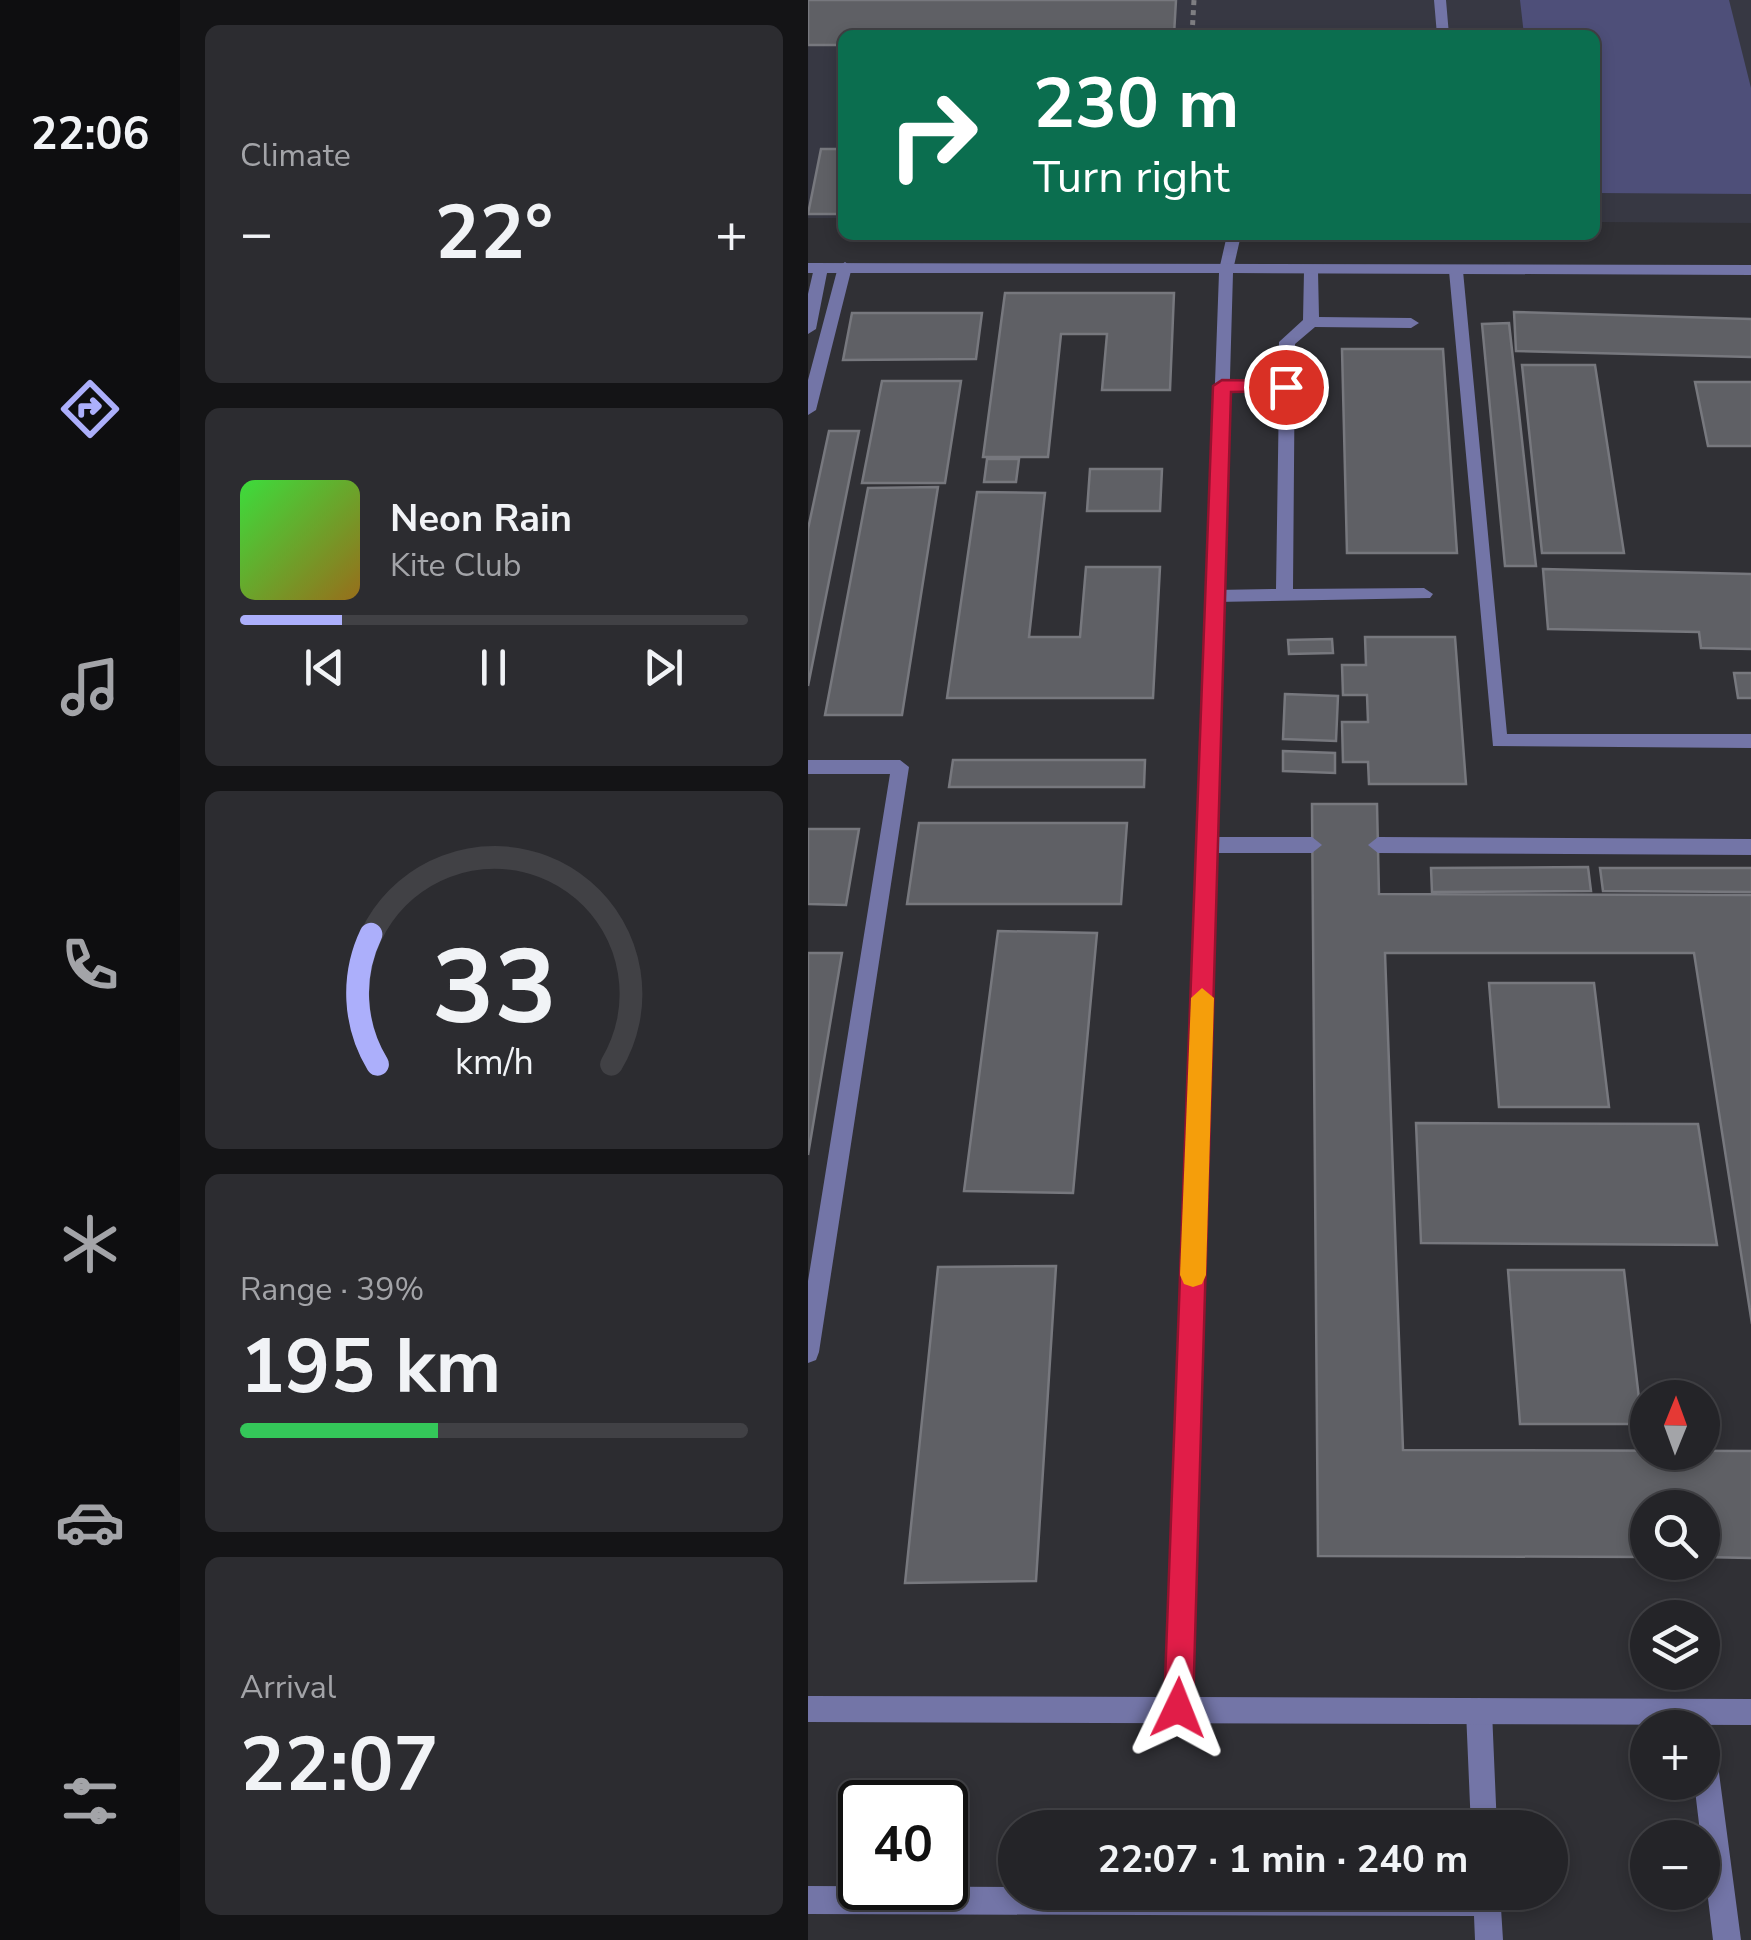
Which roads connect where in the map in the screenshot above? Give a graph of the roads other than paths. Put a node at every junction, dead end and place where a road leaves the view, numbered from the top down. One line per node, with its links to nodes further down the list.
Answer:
1 (1440, 0): 2 (street)
2 (1443, 30)
3 (1233, 240): 6 (street)
4 (814, 268): 5 (street); 12 (street)
5 (844, 268): 6 (street); 15 (street)
6 (1226, 270): 9 (street); 13 (street)
7 (1456, 270): 8 (street); 9 (street); 19 (street)
8 (1752, 270)
9 (1311, 271): 10 (street)
10 (1311, 322): 11 (street); 14 (street)
11 (1412, 323)
12 (808, 328)
13 (1222, 386): 14 (street); 18 (street)
14 (1286, 387): 17 (street)
15 (808, 403)
16 (1424, 594): 17 (street)
17 (1284, 595): 18 (street)
18 (1216, 596): 21 (street)
19 (1752, 741)
20 (808, 767): 25 (street)
21 (1207, 845): 22 (street); 26 (street)
22 (1312, 845)
23 (1378, 845): 24 (street)
24 (1752, 847)
25 (808, 1352)
26 (1178, 1708): 27 (street); 28 (street)
27 (808, 1709)
28 (1478, 1710): 30 (street); 33 (street)
29 (1752, 1712): 31 (street)
30 (1630, 1717)
31 (1720, 1717)
32 (1709, 1800): 38 (street)
33 (1483, 1810)
34 (998, 1899): 35 (street)
35 (808, 1900)
36 (1487, 1910): 37 (street)
37 (1489, 1940)
38 (1727, 1940)

